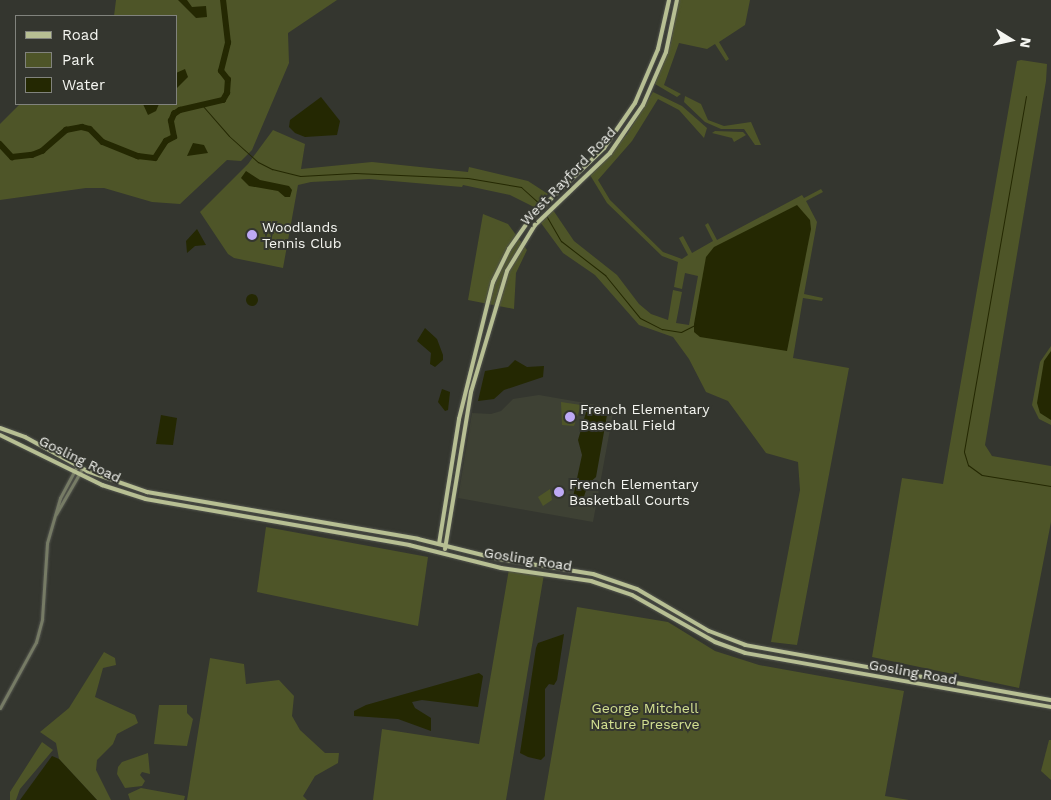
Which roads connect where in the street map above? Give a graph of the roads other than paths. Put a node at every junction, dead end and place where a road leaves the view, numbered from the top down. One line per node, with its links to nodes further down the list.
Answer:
1 (669, 0): 3 (main road, West Rayford Road)
2 (677, 0): 4 (main road, West Rayford Road)
3 (482, 320): 4 (main road); 12 (main road, West Rayford Road)
4 (489, 322): 13 (main road, West Rayford Road)
5 (0, 428): 7 (main road, Gosling Road)
6 (0, 435): 9 (main road, Gosling Road)
7 (77, 466): 8 (main road, Gosling Road); 9 (street)
8 (82, 469): 10 (street); 12 (main road, Gosling Road)
9 (74, 471): 10 (main road, Gosling Road); 11 (street)
10 (79, 474): 11 (street); 14 (main road, Gosling Road)
11 (55, 517): 18 (street)
12 (438, 544): 13 (main road, Gosling Road); 14 (main road, West Rayford Road)
13 (445, 546): 15 (main road, West Rayford Road); 16 (main road, Gosling Road)
14 (438, 551): 15 (main road, Gosling Road)
15 (444, 554): 17 (main road, Gosling Road)
16 (1051, 700)
17 (1051, 707)
18 (0, 708)

